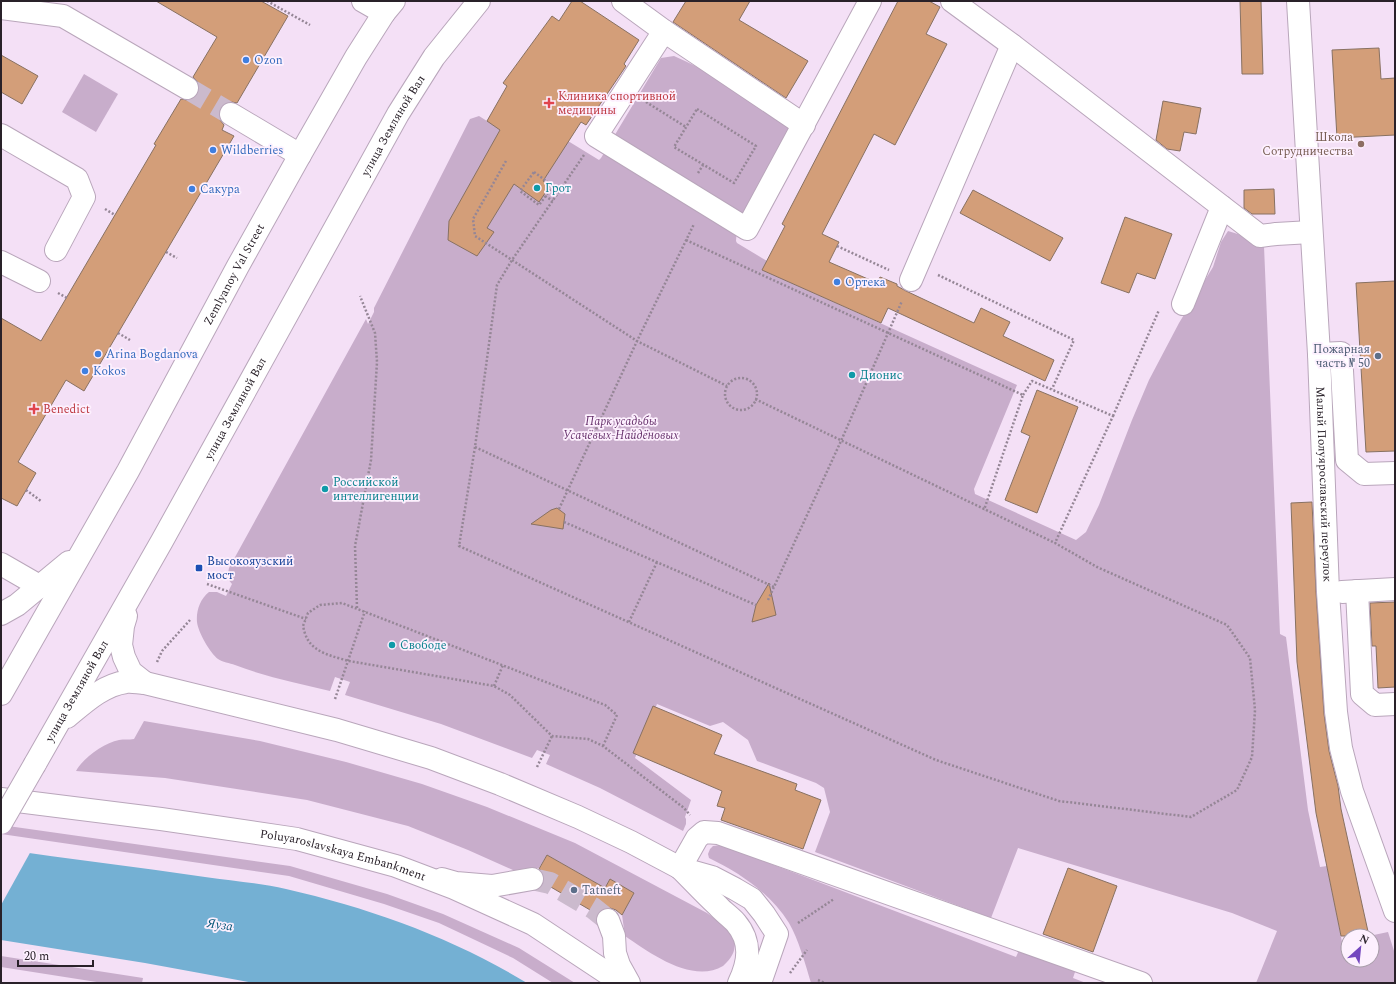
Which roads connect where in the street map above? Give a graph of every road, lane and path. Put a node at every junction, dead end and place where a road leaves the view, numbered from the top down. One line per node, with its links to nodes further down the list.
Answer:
1 (267, 1): 10 (path)
2 (363, 1): 8 (main road)
3 (479, 1): 67 (main road, улица Земляной Вал)
4 (623, 1): 11 (main road)
5 (870, 1): 16 (main road)
6 (952, 1): 12 (main road)
7 (1298, 1): 26 (main road, Малый Полуярославский переулок)
8 (389, 7): 20 (main road, Zemlyanoy Val Street)
9 (1, 8): 13 (main road)
10 (310, 25)
11 (664, 31): 14 (main road); 16 (main road)
12 (1012, 45): 25 (main road); 34 (main road)
13 (187, 88)
14 (626, 90): 17 (path); 19 (main road)
15 (231, 114): 20 (main road)
16 (804, 125): 24 (main road)
17 (686, 127): 17 (path)
18 (1, 135): 29 (main road)
19 (596, 136): 23 (path); 24 (main road)
20 (300, 155): 58 (main road, Zemlyanoy Val Street)
21 (506, 161): 32 (path)
22 (545, 196): 22 (path); 23 (path)
23 (552, 201): 32 (path)
24 (704, 204): 27 (path)
25 (1222, 206): 26 (main road); 37 (main road)
26 (1311, 232): 42 (main road, Малый Полуярославский переулок)
27 (686, 240): 38 (path); 41 (path)
28 (837, 246): 34 (path)
29 (56, 250)
30 (166, 252): 31 (path)
31 (177, 258)
32 (512, 260): 41 (path); 49 (path)
33 (1, 262): 35 (main road)
34 (914, 272): 38 (path); 44 (path)
35 (39, 282)
36 (360, 296): 70 (path)
37 (1183, 304): 47 (path)
38 (888, 332): 45 (path); 48 (path)
39 (118, 333): 40 (path)
40 (130, 340)
41 (637, 341): 43 (path); 52 (path)
42 (1319, 354): 50 (main road); 66 (main road, Малый Полуярославский переулок)
43 (727, 386): 46 (path); 46 (path)
44 (1052, 389): 45 (path); 47 (path)
45 (1023, 396): 55 (path)
46 (755, 399): 48 (path)
47 (1113, 416): 57 (path)
48 (841, 441): 55 (path); 63 (path)
49 (475, 448): 52 (path); 75 (path)
50 (1395, 473)
51 (26, 490): 53 (path)
52 (567, 492): 54 (path); 63 (path)
53 (41, 501)
54 (559, 509)
55 (984, 510): 57 (path)
56 (564, 522): 59 (path)
57 (1055, 543): 75 (path)
58 (81, 552): 62 (main road); 80 (main road)
59 (657, 562): 69 (path); 75 (path)
60 (1, 564): 62 (main road)
61 (206, 584): 73 (path)
62 (41, 587): 72 (main road)
63 (774, 588): 68 (path)
64 (1395, 589): 65 (main road)
65 (1357, 591): 66 (main road); 82 (main road)
66 (1328, 592): 94 (main road, Малый Полуярославский переулок)
67 (133, 593): 78 (main road); 83 (main road, улица Земляной Вал)
68 (768, 600)
69 (756, 605)
70 (357, 608): 71 (path); 73 (path)
71 (365, 611): 76 (path); 77 (path)
72 (1, 614)
73 (306, 619): 76 (path)
74 (190, 620): 78 (path)
75 (629, 622)
76 (349, 661): 79 (path); 81 (path)
77 (503, 665): 79 (path); 85 (path)
78 (150, 674): 83 (main road); 91 (main road)
79 (494, 686): 84 (path)
80 (1, 694)
81 (335, 699)
82 (1395, 704)
83 (56, 726): 88 (main road, улица Земляной Вал, bridge)
84 (552, 736): 85 (path); 86 (path)
85 (603, 746): 89 (path)
86 (537, 767)
87 (1, 799): 90 (main road, Poluyaroslavskaya Embankment)
88 (1, 823)
89 (704, 832): 91 (main road); 93 (main road)
90 (396, 866): 92 (main road); 100 (main road, Poluyaroslavskaya Embankment)
91 (680, 868): 102 (main road); 103 (main road)
92 (532, 879)
93 (851, 880): 96 (path); 105 (main road)
94 (1395, 911)
95 (608, 920): 101 (main road)
96 (796, 925)
97 (807, 950): 98 (path)
98 (787, 977)
99 (818, 980): 104 (path)
100 (622, 983)
101 (629, 983)
102 (739, 983)
103 (760, 983)
104 (825, 983)
105 (1141, 983)

